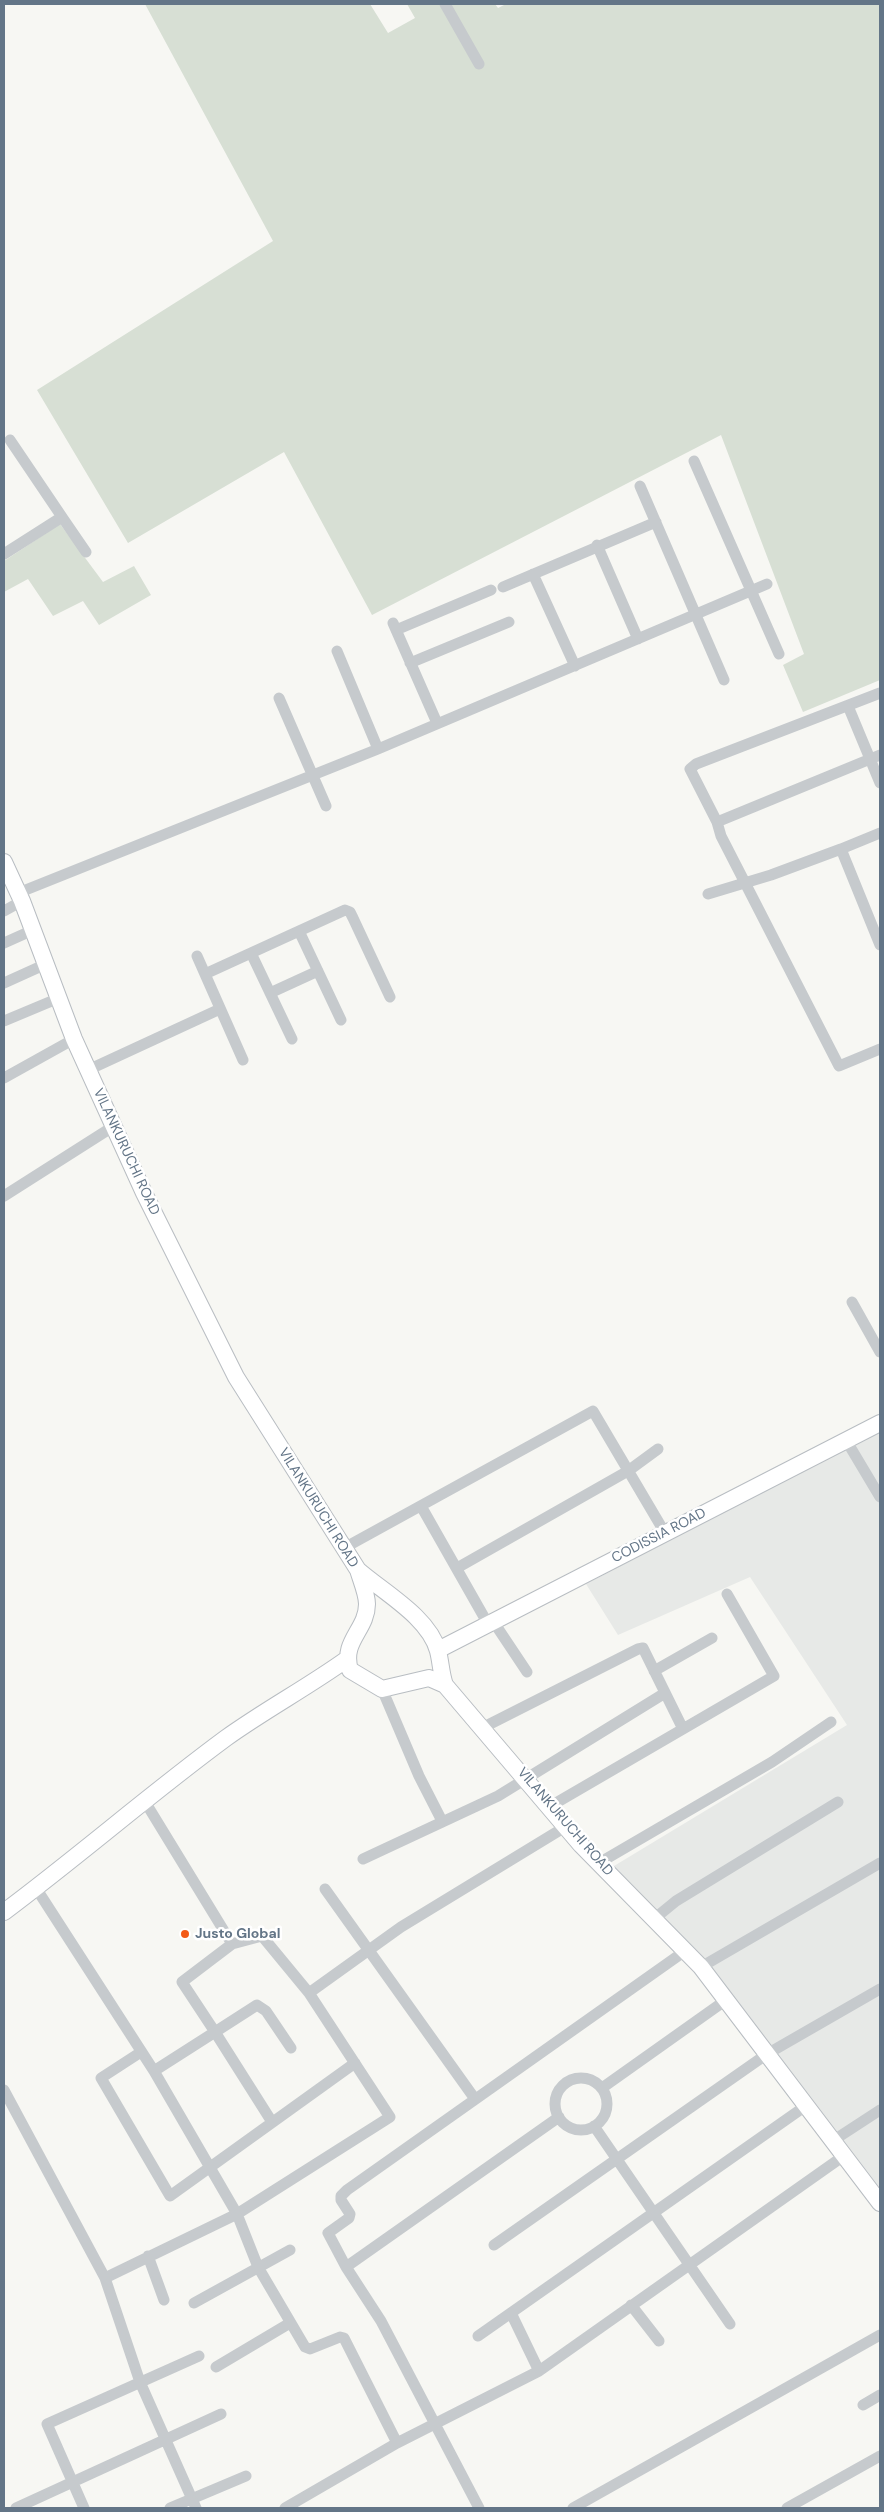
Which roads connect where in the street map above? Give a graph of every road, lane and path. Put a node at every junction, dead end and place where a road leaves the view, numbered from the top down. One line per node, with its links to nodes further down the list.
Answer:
1 (445, 4): 2 (street)
2 (479, 64)
3 (10, 440): 6 (street)
4 (694, 461): 15 (street)
5 (640, 486): 7 (street)
6 (62, 517): 9 (street); 10 (street)
7 (656, 522): 8 (street); 16 (street)
8 (597, 545): 11 (street); 18 (street)
9 (86, 552)
10 (4, 554)
11 (533, 574): 13 (street); 22 (street)
12 (766, 584): 15 (street)
13 (503, 587)
14 (491, 590): 21 (street)
15 (751, 590): 16 (street); 20 (street)
16 (695, 614): 18 (street); 23 (street)
17 (509, 622): 21 (street)
18 (638, 639): 22 (street)
19 (337, 651): 28 (street)
20 (779, 654)
21 (410, 663): 27 (street)
22 (575, 666): 27 (street)
23 (724, 680)
24 (880, 693): 26 (street)
25 (280, 698): 30 (street)
26 (848, 706): 29 (street); 33 (street)
27 (437, 724): 28 (street)
28 (378, 749): 30 (street)
29 (875, 757): 31 (street); 33 (street)
30 (313, 775): 32 (street); 38 (street)
31 (880, 783)
32 (326, 806)
33 (717, 822): 37 (street)
34 (880, 833): 35 (street)
35 (841, 849): 37 (street); 44 (street)
36 (4, 862): 38 (main road, VILANKURUCHI ROAD)
37 (744, 882): 39 (street); 59 (street)
38 (14, 889): 40 (street); 41 (main road, VILANKURUCHI ROAD)
39 (708, 894)
40 (4, 911)
41 (33, 930): 43 (street); 47 (main road, VILANKURUCHI ROAD)
42 (299, 931): 45 (street); 48 (street); 52 (street)
43 (4, 943)
44 (880, 945)
45 (252, 953): 49 (street); 51 (street)
46 (197, 956): 49 (street)
47 (46, 964): 50 (street); 53 (main road, VILANKURUCHI ROAD)
48 (318, 971): 51 (street); 55 (street)
49 (205, 974): 54 (street)
50 (4, 983)
51 (270, 993): 58 (street)
52 (390, 997)
53 (59, 998): 56 (street); 57 (main road, VILANKURUCHI ROAD)
54 (220, 1009): 60 (street); 61 (street)
55 (340, 1020)
56 (4, 1021)
57 (74, 1039): 61 (main road, VILANKURUCHI ROAD); 62 (street)
58 (292, 1039)
59 (880, 1049)
60 (243, 1060)
61 (88, 1070): 63 (main road, VILANKURUCHI ROAD)
62 (4, 1078)
63 (114, 1126): 64 (street); 74 (main road, VILANKURUCHI ROAD)
64 (4, 1196)
65 (852, 1302): 66 (street)
66 (879, 1348)
67 (880, 1422): 68 (main road, CODISSIA ROAD)
68 (846, 1440): 71 (street); 73 (main road, CODISSIA ROAD)
69 (658, 1449): 70 (street)
70 (628, 1471): 72 (street); 73 (street); 75 (street)
71 (880, 1497)
72 (422, 1506): 74 (street); 75 (street)
73 (665, 1533): 78 (main road, CODISSIA ROAD)
74 (344, 1548): 76 (main road, VILANKURUCHI ROAD)
75 (457, 1568): 78 (street)
76 (358, 1570): 80 (main road); 81 (main road, VILANKURUCHI ROAD)
77 (727, 1594): 89 (street)
78 (490, 1622): 80 (main road, CODISSIA ROAD); 83 (street)
79 (712, 1638): 82 (street)
80 (438, 1650): 84 (main road)
81 (347, 1659): 85 (main road); 91 (main road)
82 (654, 1670): 86 (street); 88 (street)
83 (527, 1672)
84 (445, 1685): 85 (main road); 88 (main road, VILANKURUCHI ROAD)
85 (382, 1689): 94 (street)
86 (665, 1693): 89 (street); 90 (street)
87 (831, 1722): 97 (street)
88 (482, 1728): 90 (main road, VILANKURUCHI ROAD)
89 (683, 1729): 93 (street)
90 (527, 1779): 93 (main road, VILANKURUCHI ROAD); 94 (street)
91 (144, 1800): 99 (main road); 103 (street)
92 (838, 1802): 102 (street)
93 (549, 1807): 95 (main road, VILANKURUCHI ROAD)
94 (442, 1821): 96 (street)
95 (566, 1827): 97 (main road, VILANKURUCHI ROAD); 104 (street)
96 (363, 1859)
97 (599, 1863): 102 (main road, VILANKURUCHI ROAD)
98 (880, 1863): 106 (street)
99 (36, 1888): 101 (main road); 112 (street)
100 (325, 1889): 104 (street)
101 (4, 1912)
102 (654, 1919): 105 (main road, VILANKURUCHI ROAD)
103 (232, 1944): 108 (street); 110 (street)
104 (369, 1950): 108 (street); 118 (street)
105 (685, 1951): 106 (main road, VILANKURUCHI ROAD); 118 (street)
106 (701, 1967): 109 (main road, VILANKURUCHI ROAD)
107 (880, 1989): 113 (street)
108 (309, 1993): 114 (street)
109 (726, 2000): 113 (main road, VILANKURUCHI ROAD); 116 (street)
110 (215, 2032): 111 (street); 115 (street); 122 (street)
111 (290, 2048)
112 (141, 2052): 115 (street); 127 (street)
113 (767, 2054): 119 (main road, VILANKURUCHI ROAD); 126 (street)
114 (355, 2063): 122 (street); 129 (street)
115 (154, 2071): 127 (street)
116 (602, 2088): 121 (street); 123 (street)
117 (4, 2090): 137 (street)
118 (475, 2099): 136 (street)
119 (807, 2105): 124 (main road, VILANKURUCHI ROAD); 130 (street)
120 (880, 2110): 124 (street)
121 (559, 2117): 123 (street); 136 (street)
122 (272, 2122): 127 (street)
123 (594, 2126): 126 (street)
124 (834, 2140): 125 (main road, VILANKURUCHI ROAD)
125 (845, 2155): 128 (main road, VILANKURUCHI ROAD); 134 (street)
126 (616, 2159): 130 (street); 131 (street)
127 (208, 2169): 129 (street)
128 (880, 2203)
129 (237, 2214): 133 (street); 135 (street)
130 (652, 2214): 134 (street); 141 (street)
131 (494, 2245)
132 (290, 2250): 135 (street)
133 (148, 2256): 137 (street); 138 (street)
134 (689, 2265): 140 (street); 143 (street)
135 (258, 2267): 139 (street); 142 (street)
136 (346, 2267): 154 (street)
137 (105, 2278): 150 (street)
138 (164, 2300)
139 (194, 2303)
140 (631, 2306): 146 (street); 149 (street)
141 (511, 2312): 145 (street); 149 (street)
142 (290, 2323): 148 (street); 156 (street)
143 (730, 2324)
144 (880, 2335): 166 (street)
145 (478, 2336)
146 (659, 2341)
147 (199, 2356): 150 (street)
148 (216, 2367)
149 (539, 2370): 154 (street)
150 (140, 2382): 155 (street); 159 (street)
151 (880, 2395): 152 (street)
152 (863, 2404)
153 (221, 2414): 155 (street)
154 (435, 2424): 156 (street); 165 (street)
155 (165, 2438): 159 (street); 160 (street)
156 (397, 2443): 164 (street)
157 (880, 2456): 167 (street)
158 (246, 2476): 160 (street)
159 (73, 2483): 161 (street); 162 (street)
160 (194, 2504): 163 (street)
161 (16, 2508)
162 (84, 2508)
163 (170, 2508)
164 (285, 2508)
165 (479, 2508)
166 (573, 2508)
167 (787, 2508)

